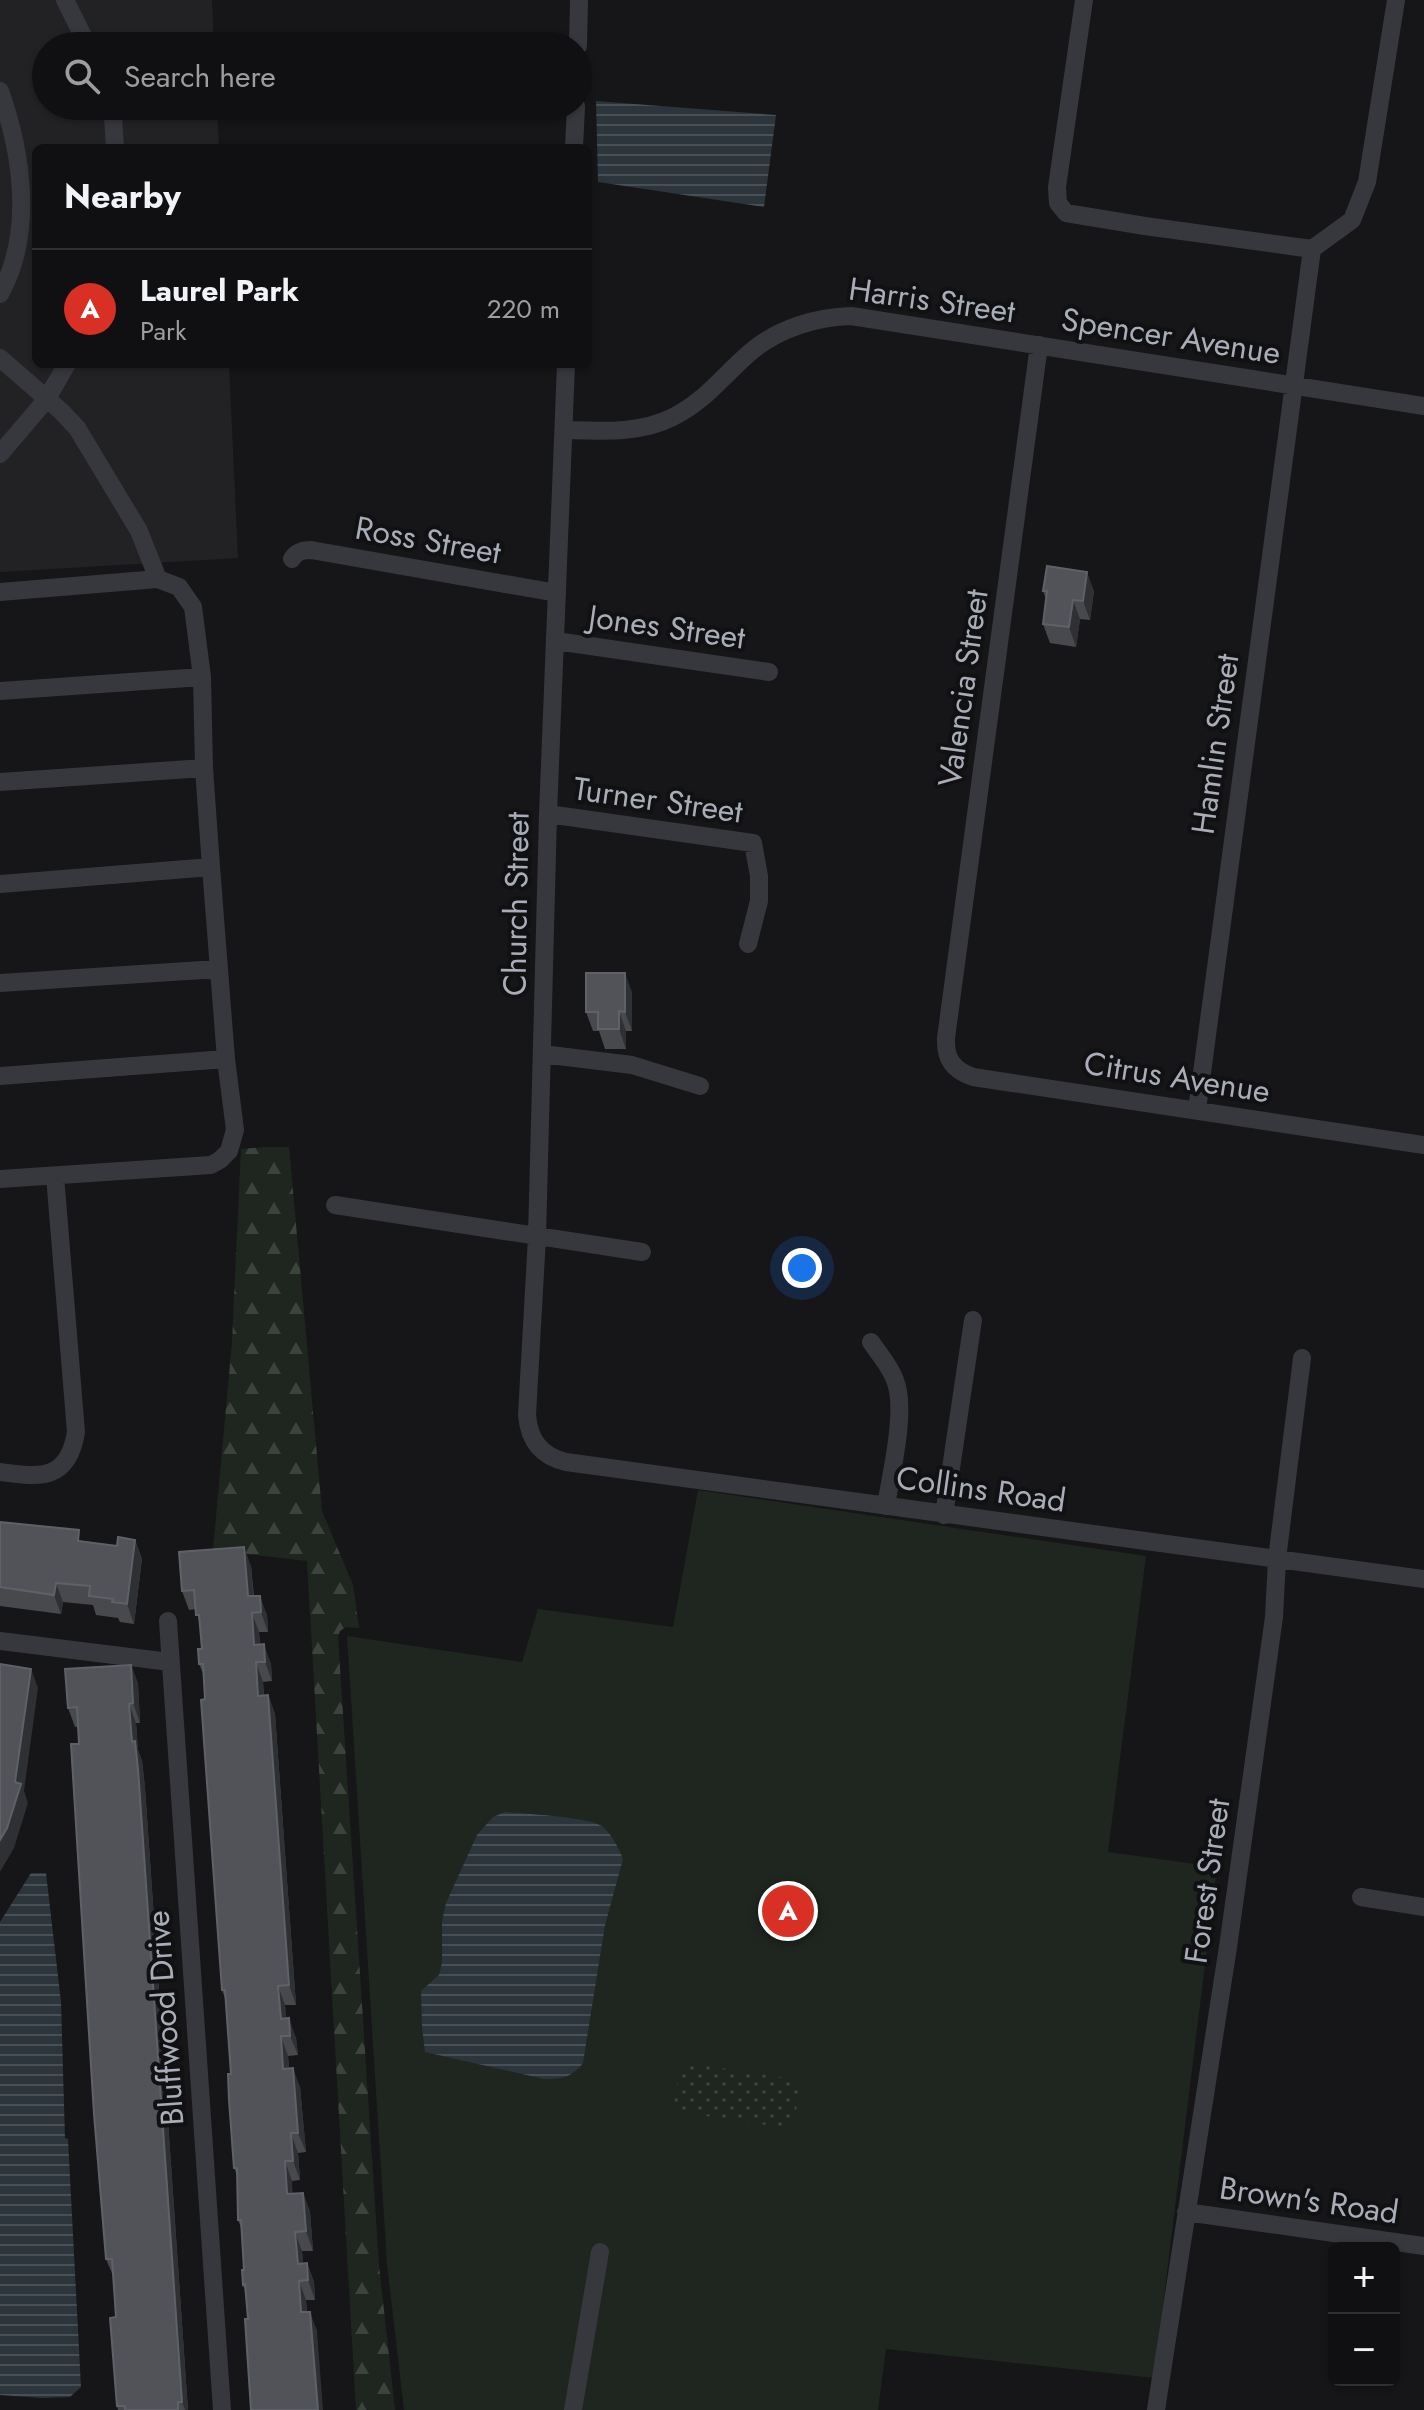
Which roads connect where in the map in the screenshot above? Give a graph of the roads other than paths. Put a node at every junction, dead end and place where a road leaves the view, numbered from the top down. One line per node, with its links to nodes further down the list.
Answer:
1 (65, 0): 5 (street)
2 (579, 0): 6 (street)
3 (1084, 0): 12 (street)
4 (1396, 0): 12 (street)
5 (81, 32)
6 (578, 32)
7 (0, 91): 13 (street)
8 (113, 120): 10 (street)
9 (575, 120): 11 (street)
10 (115, 144)
11 (574, 144)
12 (1312, 249): 18 (street, Spencer Avenue)
13 (0, 294)
14 (1039, 345): 18 (street, Spencer Avenue); 21 (street, Harris Street); 39 (street, Valencia Street)
15 (0, 358): 19 (street)
16 (65, 368): 19 (street)
17 (566, 368): 21 (street, Church Street)
18 (1294, 386): 20 (street, Spencer Avenue); 44 (street, Hamlin Street)
19 (46, 400): 22 (street); 24 (street)
20 (1424, 406)
21 (564, 430): 26 (street, Church Street)
22 (0, 454)
23 (292, 559): 26 (street, Ross Street)
24 (158, 579): 25 (street); 29 (street)
25 (0, 592)
26 (557, 593): 27 (street, Church Street)
27 (556, 641): 28 (street, Jones Street); 33 (street, Church Street)
28 (769, 672)
29 (202, 677): 30 (street); 31 (street)
30 (0, 691)
31 (204, 768): 32 (street); 34 (street)
32 (0, 782)
33 (548, 814): 36 (street, Turner Street); 40 (street, Church Street)
34 (211, 867): 35 (street); 37 (street)
35 (0, 884)
36 (748, 944)
37 (218, 969): 38 (street); 41 (street)
38 (0, 983)
39 (946, 1038): 44 (street, Citrus Avenue)
40 (542, 1054): 43 (street); 49 (street, Church Street)
41 (226, 1059): 42 (street); 46 (street)
42 (0, 1076)
43 (700, 1086)
44 (1197, 1110): 45 (street, Citrus Avenue)
45 (1424, 1145)
46 (55, 1176): 47 (street); 55 (street)
47 (0, 1179)
48 (335, 1205): 49 (street)
49 (537, 1237): 50 (street); 54 (street, Church Street)
50 (642, 1252)
51 (973, 1320): 57 (street)
52 (871, 1342): 56 (street)
53 (1302, 1358): 58 (street, Forest Street)
54 (536, 1445): 56 (street, Collins Road)
55 (0, 1472)
56 (886, 1506): 57 (street, Collins Road)
57 (944, 1515): 58 (street, Collins Road)
58 (1277, 1559): 59 (street, Collins Road); 65 (street, Forest Street)
59 (1424, 1579)
60 (168, 1621): 62 (street, Bluffwood Drive)
61 (0, 1641): 62 (street)
62 (170, 1662): 68 (street, Bluffwood Drive)
63 (1361, 1897): 64 (street)
64 (1424, 1907)
65 (1186, 2212): 66 (street, Brown's Road); 70 (street, Forest Street)
66 (1424, 2246)
67 (600, 2252): 69 (street)
68 (222, 2410)
69 (573, 2410)
70 (1156, 2410)

